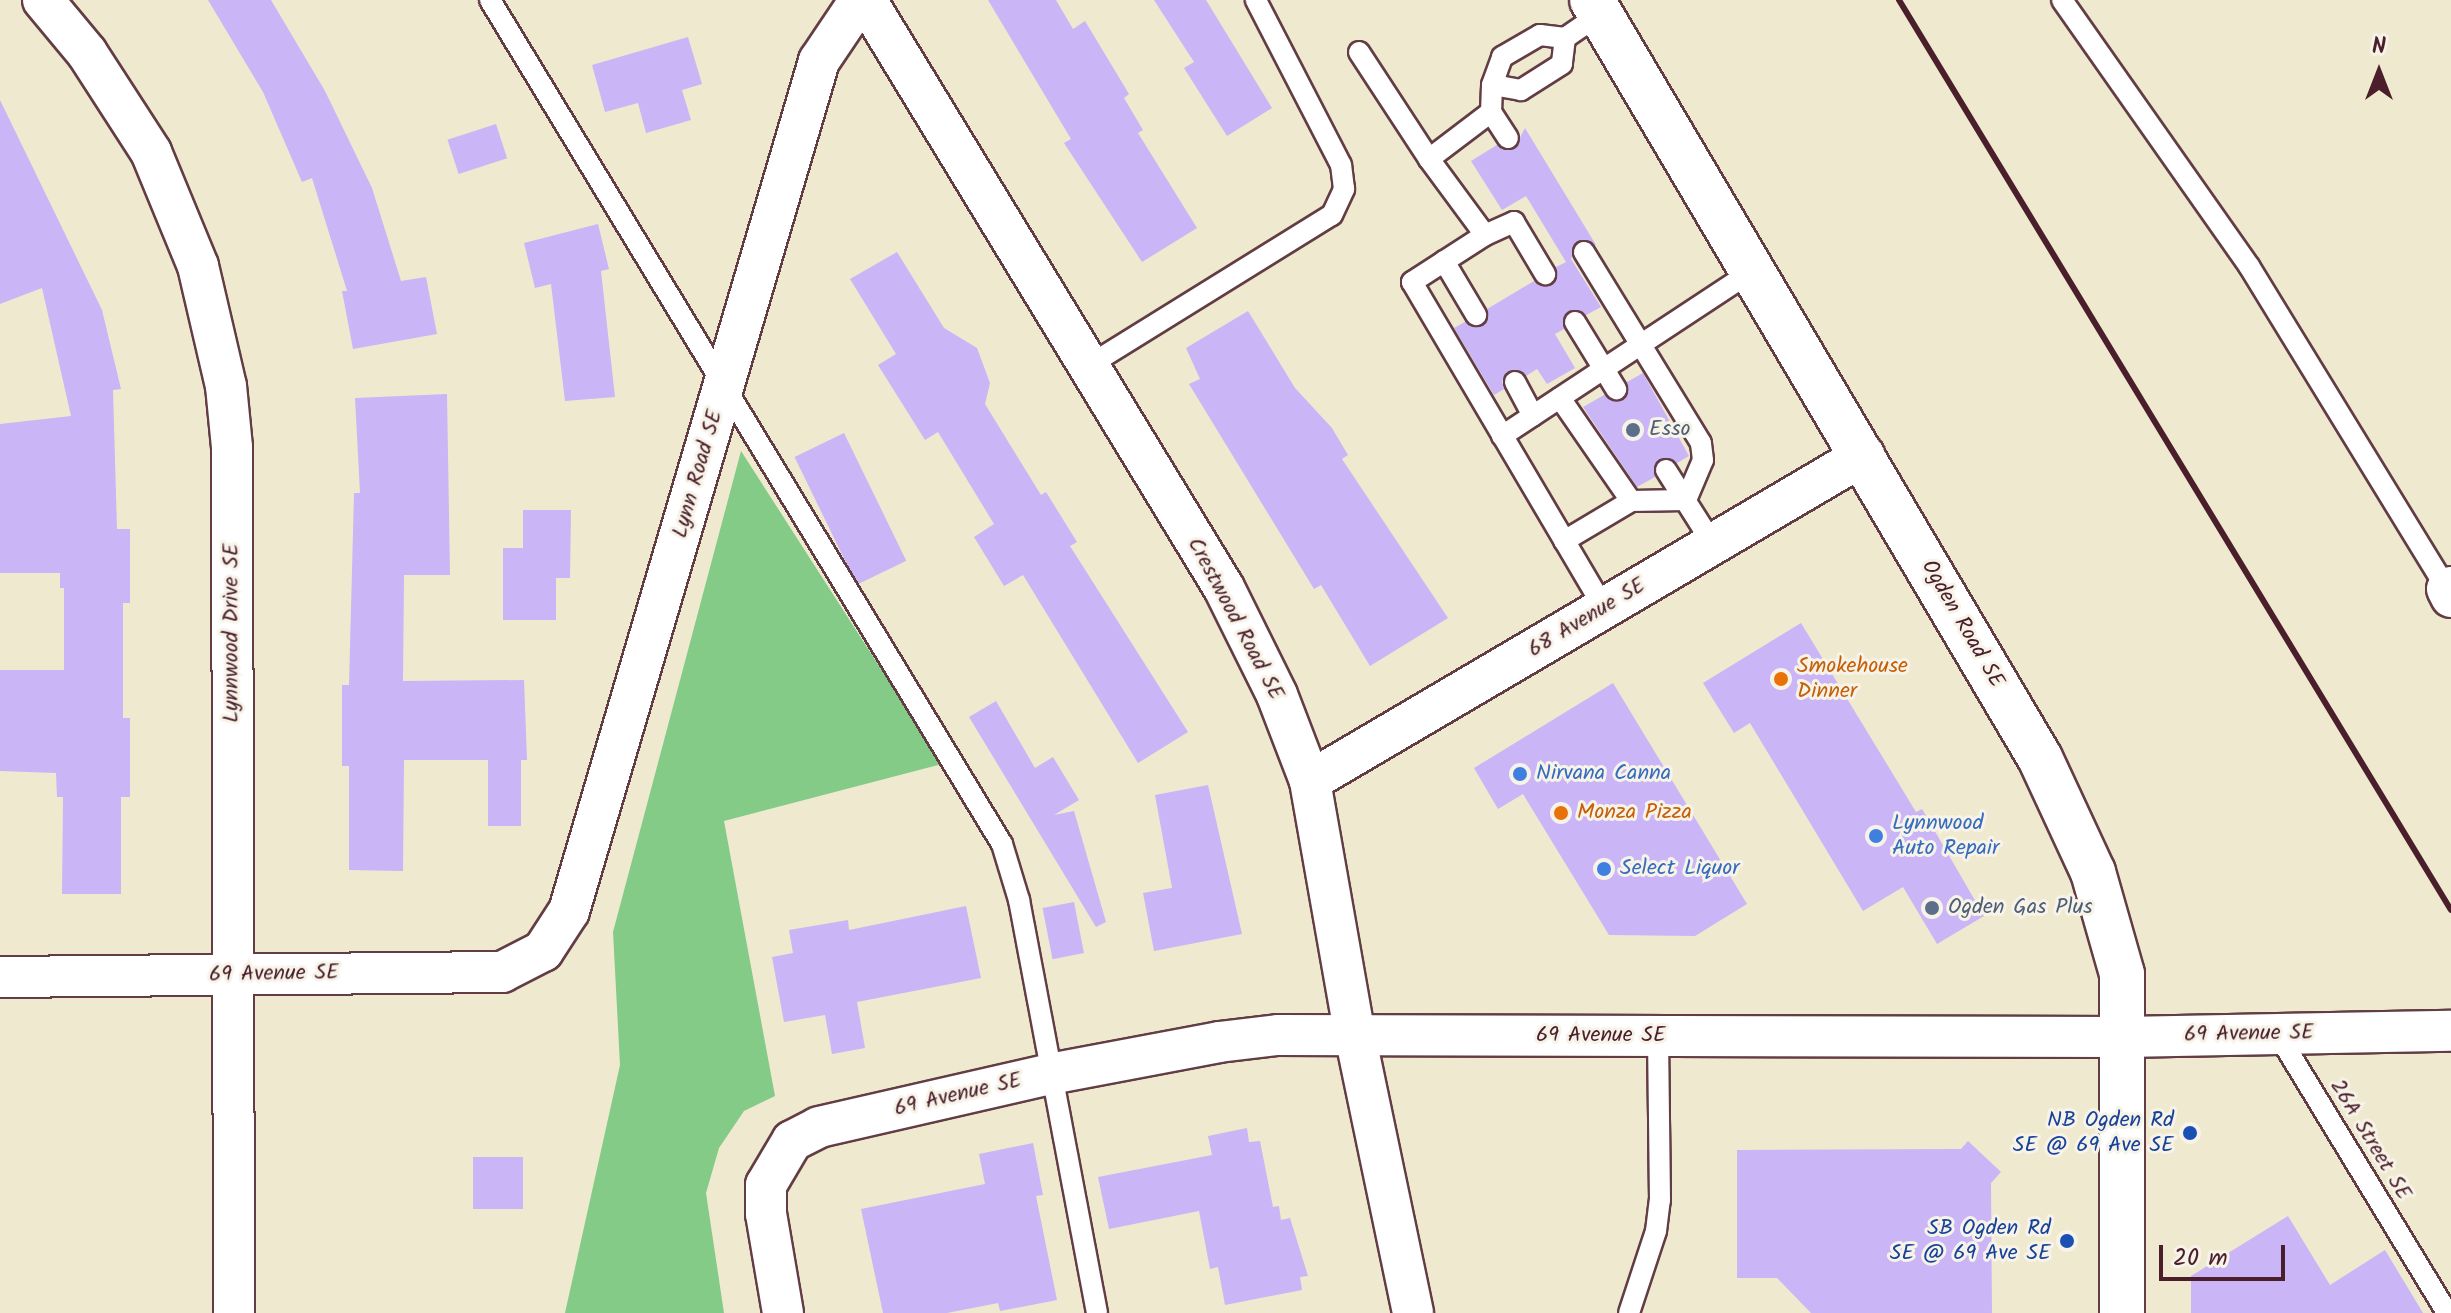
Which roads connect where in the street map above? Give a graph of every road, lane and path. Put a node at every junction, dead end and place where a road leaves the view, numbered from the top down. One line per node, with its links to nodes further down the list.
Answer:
1 (43, 0): 40 (street, Lynnwood Drive SE)
2 (490, 0): 25 (lane)
3 (860, 0): 25 (street, Lynn Road SE)
4 (866, 0): 22 (street, Crestwood Road SE)
5 (1256, 0): 22 (lane)
6 (2062, 0): 36 (lane)
7 (1596, 7): 8 (lane); 17 (street, Ogden Road SE)
8 (1565, 38): 10 (lane); 10 (lane)
9 (1359, 52): 13 (lane)
10 (1492, 85): 11 (lane)
11 (1491, 112): 12 (lane); 13 (lane)
12 (1508, 138)
13 (1429, 159): 14 (lane)
14 (1485, 235): 16 (lane); 18 (lane)
15 (1584, 252): 21 (lane)
16 (1444, 261): 19 (lane); 29 (lane)
17 (1754, 270): 21 (lane); 30 (street, Ogden Road SE)
18 (1545, 274)
19 (1476, 315)
20 (1575, 322): 23 (lane)
21 (1644, 342): 23 (lane); 32 (lane)
22 (1088, 366): 38 (street, Crestwood Road SE)
23 (1604, 369): 26 (lane); 27 (lane)
24 (1515, 382): 28 (lane)
25 (724, 385): 39 (street, Lynn Road SE); 47 (lane)
26 (1616, 389)
27 (1560, 398): 28 (lane); 33 (lane)
28 (1533, 416): 29 (lane)
29 (1502, 436): 34 (lane)
30 (1864, 455): 35 (street, 68 Avenue SE); 46 (street, Ogden Road SE)
31 (1666, 470): 32 (lane)
32 (1686, 500): 33 (lane); 35 (lane)
33 (1631, 501): 34 (lane)
34 (1564, 541): 37 (lane)
35 (1713, 544): 37 (street, 68 Avenue SE)
36 (2450, 591)
37 (1604, 608): 38 (street, 68 Avenue SE)
38 (1310, 781): 44 (street, Crestwood Road SE)
39 (543, 951): 40 (street, 69 Avenue SE)
40 (232, 974): 41 (street, 69 Avenue SE); 48 (street, Lynnwood Drive SE)
41 (0, 977)
42 (2451, 1031): 43 (street, 69 Avenue SE)
43 (2277, 1033): 46 (street, 69 Avenue SE); 54 (lane, 26A Street SE)
44 (1355, 1035): 45 (street, 69 Avenue SE); 47 (street, 69 Avenue SE); 51 (street, Crestwood Road SE)
45 (1658, 1037): 46 (street, 69 Avenue SE); 52 (lane)
46 (2124, 1037): 53 (street, Ogden Road SE)
47 (1050, 1074): 49 (street, 69 Avenue SE); 50 (lane)
48 (234, 1313)
49 (783, 1313)
50 (1097, 1313)
51 (1413, 1313)
52 (1629, 1313)
53 (2122, 1313)
54 (2447, 1313)

